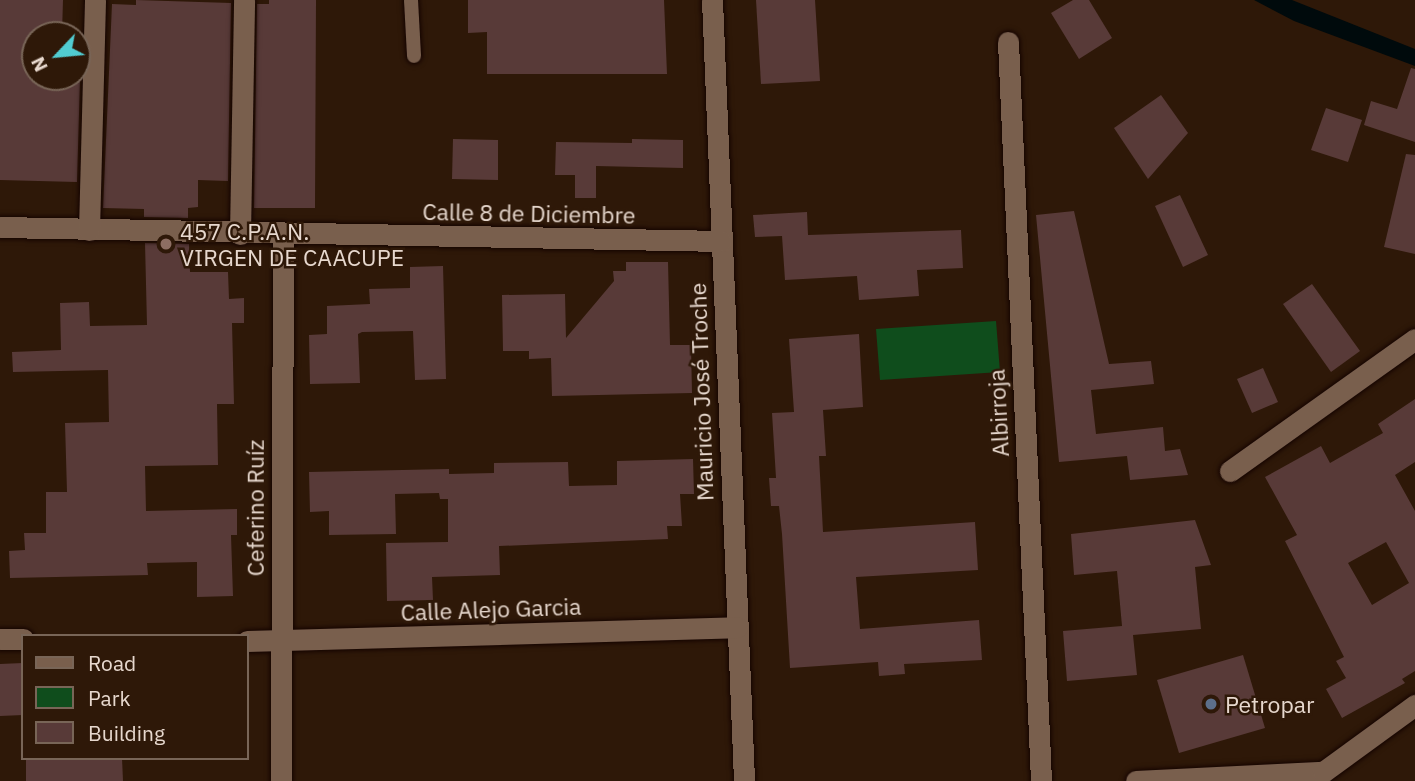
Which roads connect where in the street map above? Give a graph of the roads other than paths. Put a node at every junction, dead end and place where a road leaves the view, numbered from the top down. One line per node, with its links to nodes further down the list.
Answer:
1 (95, 0): 8 (street)
2 (244, 0): 9 (street)
3 (411, 0): 6 (lane)
4 (712, 0): 11 (street, Mauricio José Troche)
5 (1008, 42): 22 (street, Albirroja)
6 (414, 57)
7 (0, 227): 8 (street, Calle 8 de Diciembre)
8 (89, 230): 9 (street, Calle 8 de Diciembre)
9 (240, 234): 10 (street, Calle 8 de Diciembre)
10 (283, 236): 11 (street, Calle 8 de Diciembre); 18 (street, Ceferino Ruíz)
11 (721, 241): 14 (street, Mauricio José Troche)
12 (1415, 339): 13 (street)
13 (1230, 471)
14 (737, 627): 18 (street, Calle Alejo Garcia); 21 (street, Mauricio José Troche)
15 (0, 639): 16 (street)
16 (21, 639)
17 (248, 641): 18 (street, Calle Alejo Garcia)
18 (281, 641): 20 (street, Ceferino Ruíz)
19 (1415, 705): 23 (street)
20 (281, 781)
21 (744, 781)
22 (1041, 781)
23 (1136, 781)

